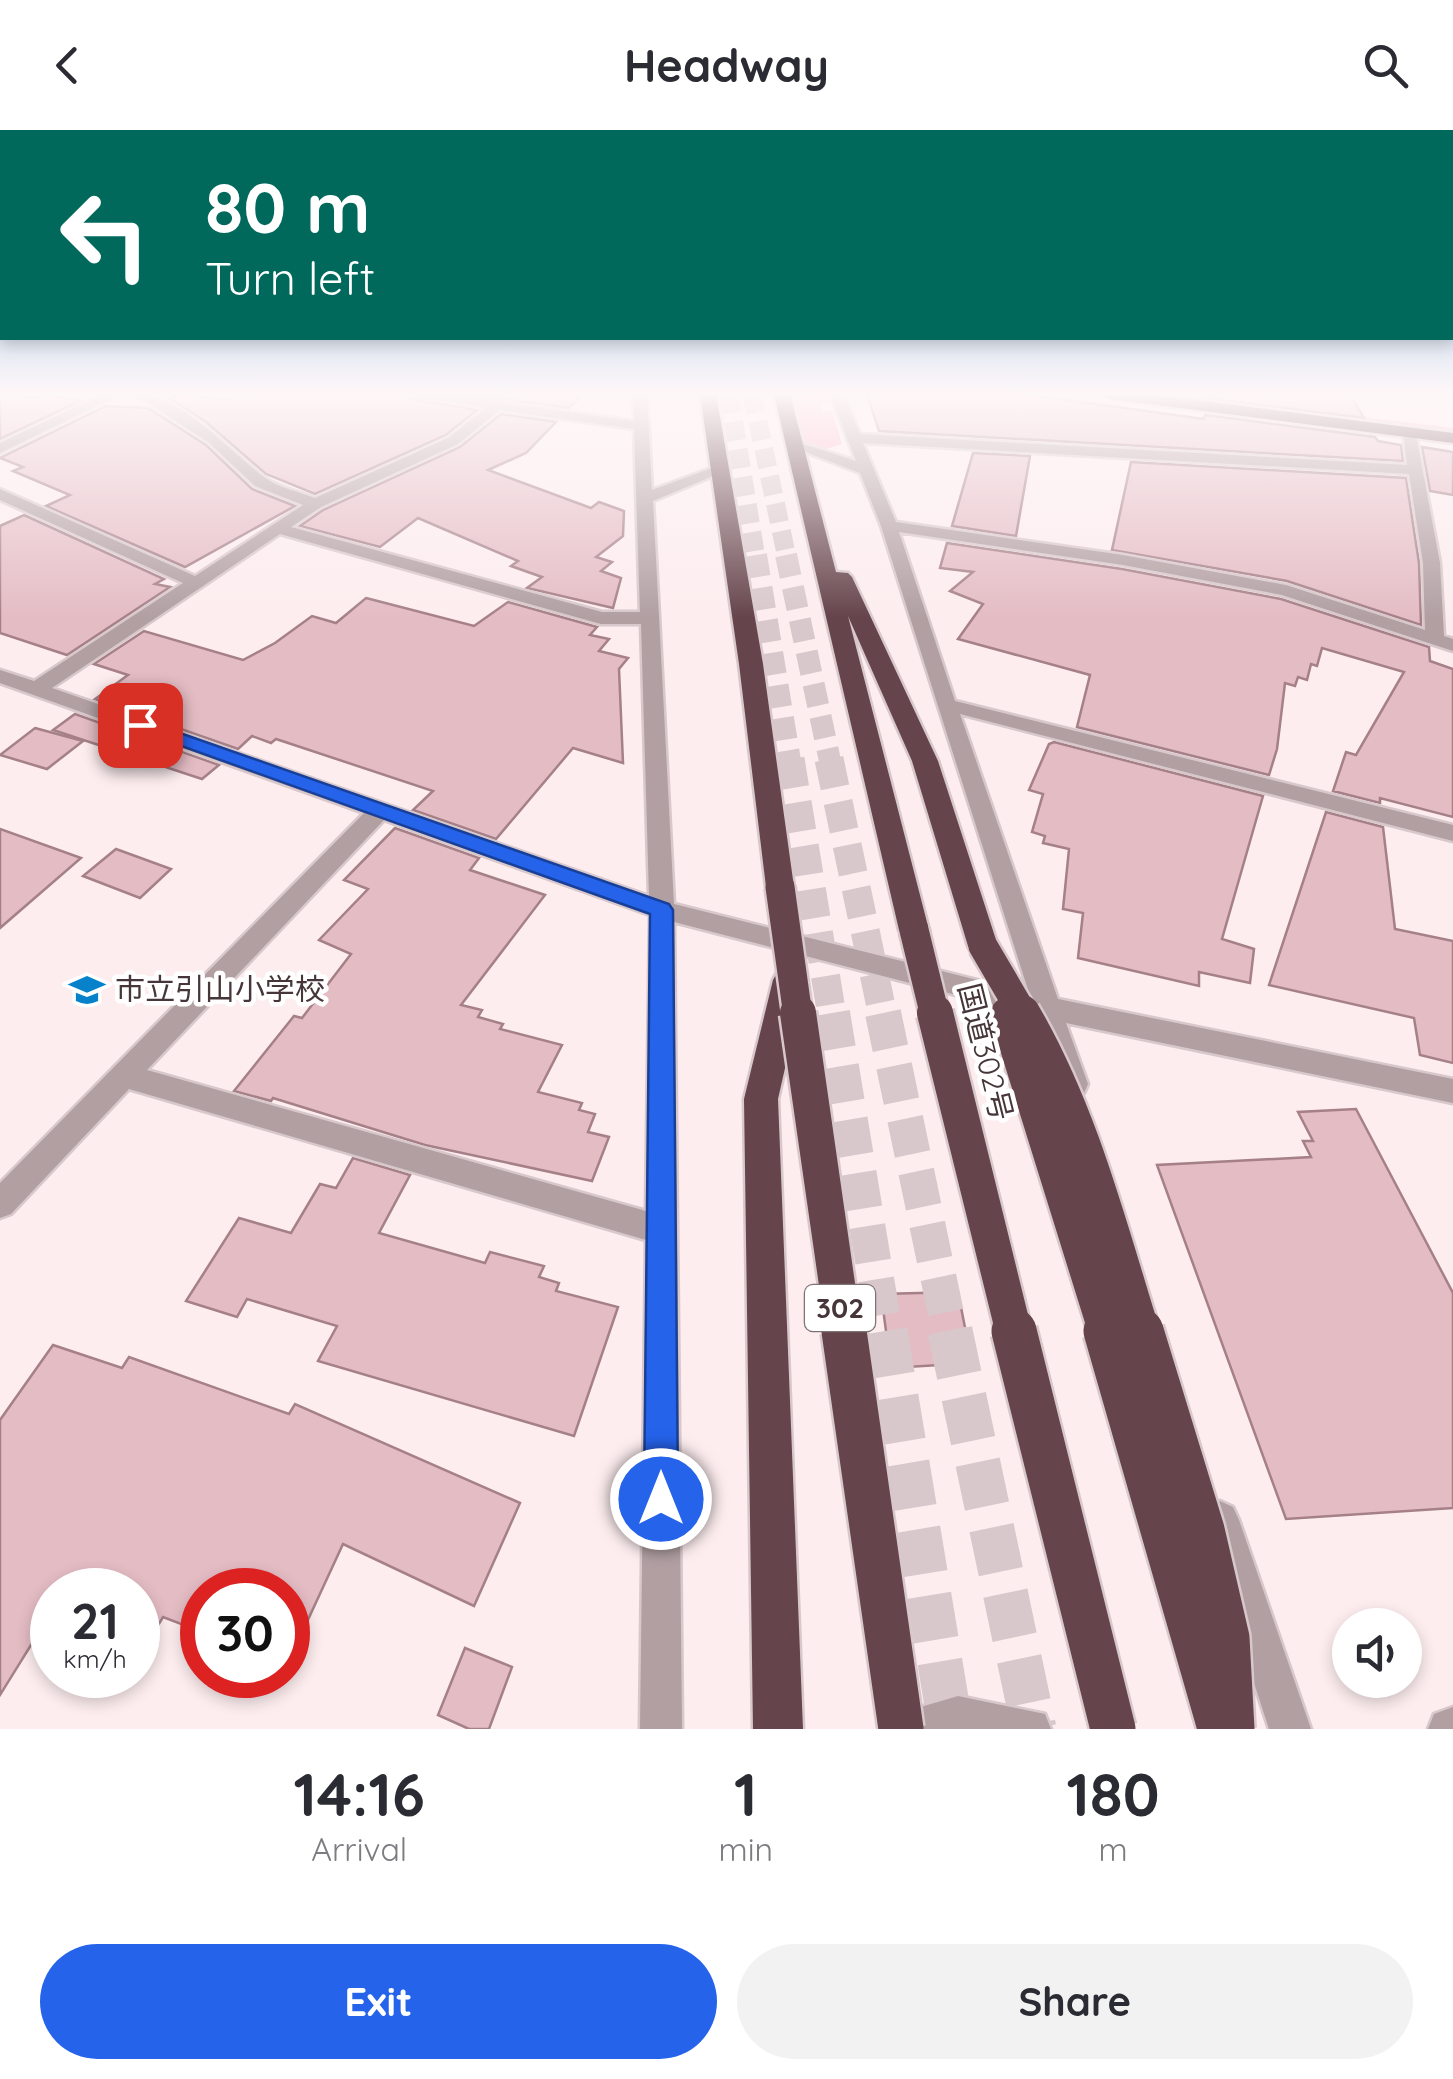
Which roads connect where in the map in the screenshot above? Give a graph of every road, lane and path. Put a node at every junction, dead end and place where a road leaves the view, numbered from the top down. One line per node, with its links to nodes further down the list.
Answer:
1 (246, 469): 11 (street)
2 (392, 469): 11 (street)
3 (643, 469): 10 (street)
4 (722, 469): 10 (street); 25 (highway, 302, bridge)
5 (800, 469): 12 (highway, 国道302号)
6 (864, 469): 13 (street)
7 (1390, 469): 8 (street)
8 (1414, 470): 17 (street)
9 (0, 494): 15 (street)
10 (644, 499): 16 (street)
11 (315, 504): 14 (street)
12 (812, 520): 24 (highway); 36 (highway, 国道302号, bridge)
13 (889, 526): 17 (street); 20 (street)
14 (276, 528): 15 (street); 16 (street)
15 (197, 583): 19 (street)
16 (649, 618): 23 (street)
17 (1444, 643)
18 (0, 676): 19 (street)
19 (38, 688): 21 (street)
20 (948, 704): 22 (street); 26 (street)
21 (380, 810): 23 (street); 27 (street)
22 (1453, 833)
23 (662, 910): 26 (street); 30 (street)
24 (983, 946): 37 (highway, bridge); 38 (highway, bridge)
25 (791, 970): 32 (highway); 33 (highway, 302, bridge)
26 (1048, 1008): 28 (street); 39 (street)
27 (125, 1076): 29 (street); 30 (street)
28 (1453, 1091)
29 (0, 1204)
30 (661, 1230): 31 (street)
31 (661, 1729)
32 (778, 1729)
33 (901, 1729)
34 (912, 1729): 35 (street)
35 (1030, 1729)
36 (1113, 1729)
37 (1220, 1729)
38 (1232, 1729)
39 (1290, 1729)

